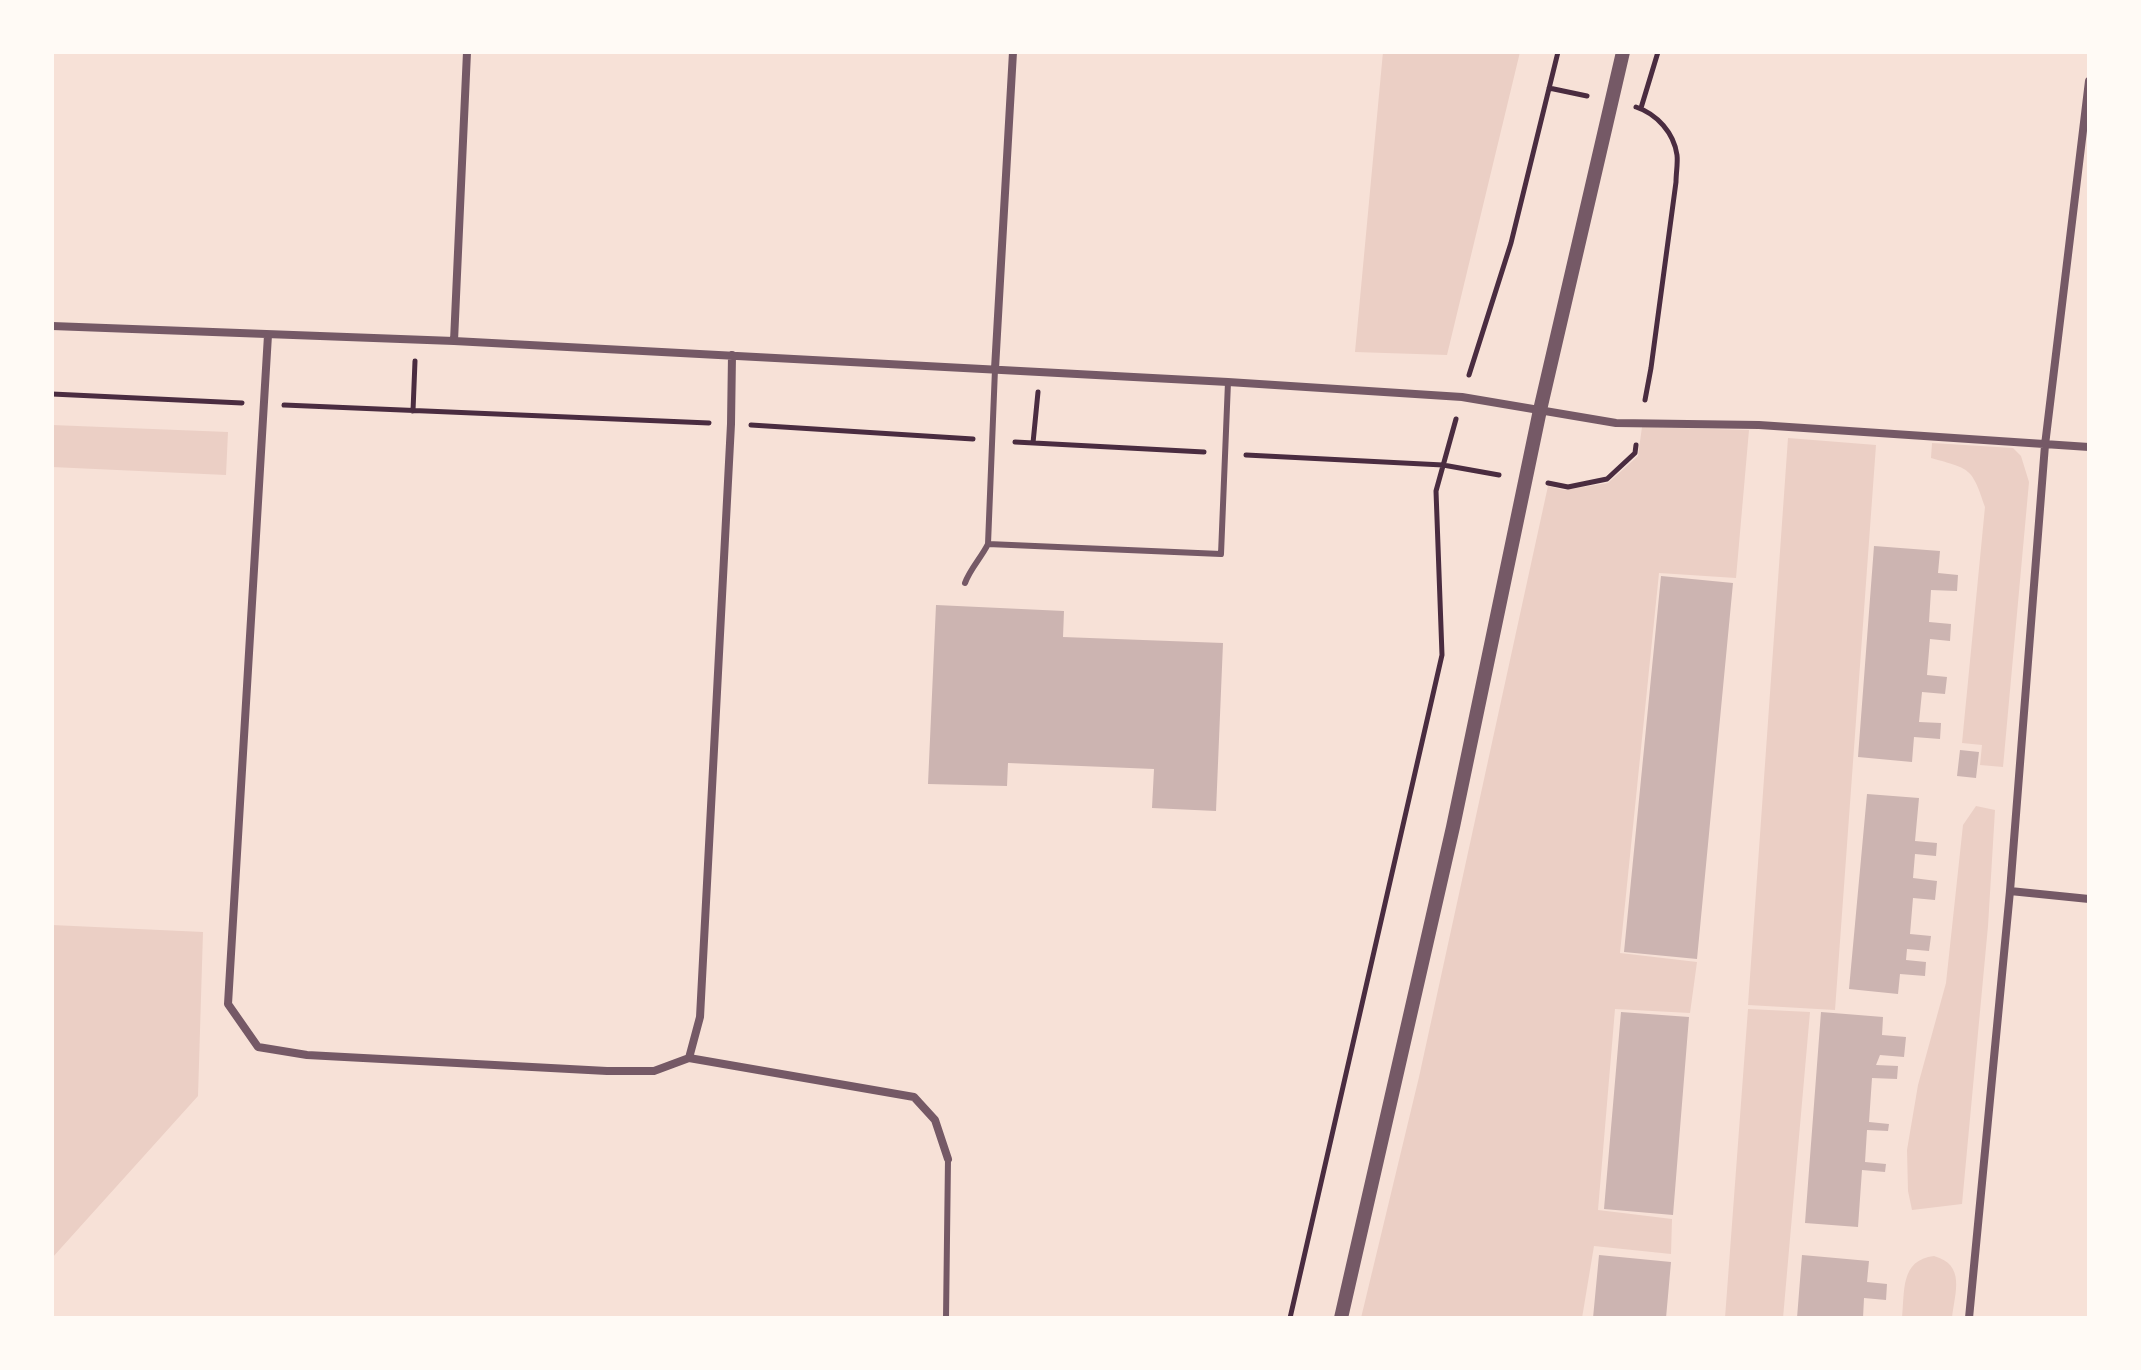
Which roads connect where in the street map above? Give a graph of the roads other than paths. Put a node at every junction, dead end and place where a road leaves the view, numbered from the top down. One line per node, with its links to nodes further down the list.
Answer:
1 (467, 52): 7 (street)
2 (1013, 52): 9 (street)
3 (1623, 52): 11 (street)
4 (2089, 81): 12 (street)
5 (52, 326): 6 (street)
6 (268, 335): 7 (street); 18 (street)
7 (454, 341): 8 (street)
8 (732, 355): 9 (street); 18 (street)
9 (995, 369): 10 (street); 14 (lane)
10 (1228, 382): 11 (street); 14 (lane)
11 (1540, 410): 12 (street); 21 (street)
12 (2045, 445): 13 (street); 16 (street)
13 (2089, 447)
14 (988, 544): 15 (lane)
15 (965, 583)
16 (2010, 891): 17 (street); 22 (street)
17 (2089, 899)
18 (689, 1058): 19 (street)
19 (948, 1159): 20 (lane)
20 (946, 1318)
21 (1341, 1318)
22 (1969, 1318)

